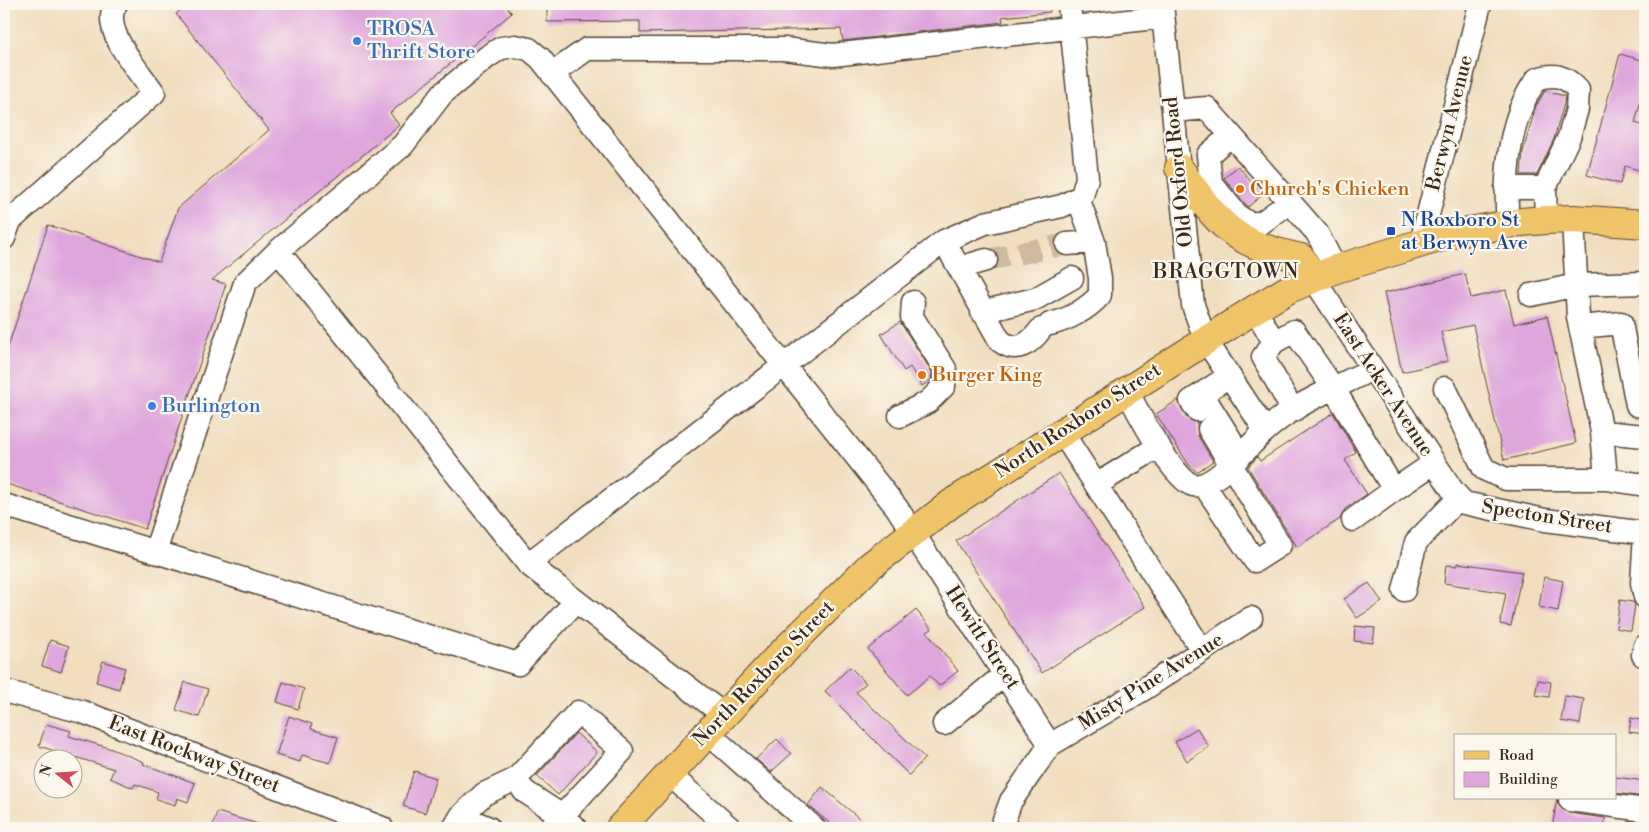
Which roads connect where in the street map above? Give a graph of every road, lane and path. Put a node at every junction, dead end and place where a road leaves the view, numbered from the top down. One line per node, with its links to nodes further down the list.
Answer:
1 (116, 4): 18 (street)
2 (1069, 4): 5 (street)
3 (1480, 4): 21 (street, Berwyn Avenue)
4 (1163, 10): 5 (street); 7 (street, Old Oxford Road)
5 (1072, 29): 6 (street); 12 (street)
6 (552, 74): 23 (street, Hewitt Street); 37 (street, Hewitt Street)
7 (1173, 111): 8 (street, East Acker Avenue); 9 (street, Old Oxford Road)
8 (1231, 135): 13 (street, East Acker Avenue); 13 (street)
9 (1179, 168): 26 (main road); 35 (street, Old Oxford Road)
10 (1506, 188): 11 (street); 11 (street); 16 (street)
11 (1545, 188): 15 (street)
12 (1078, 198): 19 (street); 20 (street)
13 (1290, 202): 26 (street, East Acker Avenue)
14 (1573, 219): 15 (main road, North Roxboro Street); 17 (main road, North Roxboro Street); 29 (street)
15 (1546, 220): 16 (main road, North Roxboro Street)
16 (1508, 224): 21 (main road, North Roxboro Street)
17 (1645, 224)
18 (4, 238)
19 (944, 241): 25 (street); 37 (street)
20 (1094, 242): 22 (street); 33 (street)
21 (1421, 243): 26 (main road, North Roxboro Street)
22 (1067, 244)
23 (278, 251): 63 (street, Hewitt Street); 64 (street)
24 (986, 260): 25 (street)
25 (959, 268): 33 (street)
26 (1325, 273): 32 (main road, North Roxboro Street); 38 (street, East Acker Avenue)
27 (1072, 278): 33 (street)
28 (1645, 283): 29 (street)
29 (1576, 285): 30 (street); 34 (street)
30 (1531, 295)
31 (913, 302): 45 (street)
32 (1255, 309): 35 (main road, North Roxboro Street); 36 (street)
33 (982, 312)
34 (1580, 327): 43 (street); 48 (street)
35 (1205, 339): 39 (street, Old Oxford Road); 42 (main road, North Roxboro Street)
36 (1274, 342): 41 (street); 44 (street)
37 (783, 366): 61 (street, Hewitt Street); 64 (street)
38 (1372, 369): 41 (street); 52 (street, East Acker Avenue)
39 (1229, 376): 46 (street, Old Oxford Road); 51 (street)
40 (1445, 388): 53 (street)
41 (1334, 389): 44 (street); 57 (street)
42 (1127, 390): 47 (main road, North Roxboro Street); 50 (street)
43 (1645, 407)
44 (1293, 411): 46 (street)
45 (900, 416)
46 (1265, 430): 51 (street)
47 (1062, 432): 54 (street); 61 (main road, North Roxboro Street)
48 (1602, 432): 49 (street); 53 (street)
49 (1645, 436)
50 (1159, 446): 54 (street); 55 (street)
51 (1230, 461): 55 (street); 55 (street)
52 (1434, 463): 57 (street); 58 (street, East Acker Avenue)
53 (1606, 480): 56 (street)
54 (1096, 485): 69 (street)
55 (1204, 485)
56 (1645, 485)
57 (1394, 490): 60 (street)
58 (1456, 495): 62 (street, Specton Street); 65 (street)
59 (4, 505): 63 (street)
60 (1352, 520)
61 (914, 532): 70 (street, Hewitt Street); 72 (main road, North Roxboro Street)
62 (1645, 533): 66 (street)
63 (155, 552): 67 (street)
64 (528, 564): 67 (street)
65 (1404, 590)
66 (1645, 597)
67 (576, 601): 72 (street)
68 (1252, 618): 69 (street, Misty Pine Avenue)
69 (1202, 650): 74 (street, Misty Pine Avenue)
70 (1005, 674): 73 (street); 74 (street, Hewitt Street)
71 (4, 690): 81 (street, East Rockway Street)
72 (716, 724): 75 (main road, North Roxboro Street); 85 (street)
73 (944, 724)
74 (1050, 745): 86 (street)
75 (670, 775): 83 (main road, North Roxboro Street); 84 (street)
76 (516, 779): 79 (street); 80 (street); 80 (street)
77 (1570, 800): 78 (street)
78 (1645, 810)
79 (458, 822): 82 (street)
80 (563, 824)
81 (382, 828)
82 (489, 828)
83 (620, 828)
84 (730, 828)
85 (814, 828)
86 (1000, 828)

